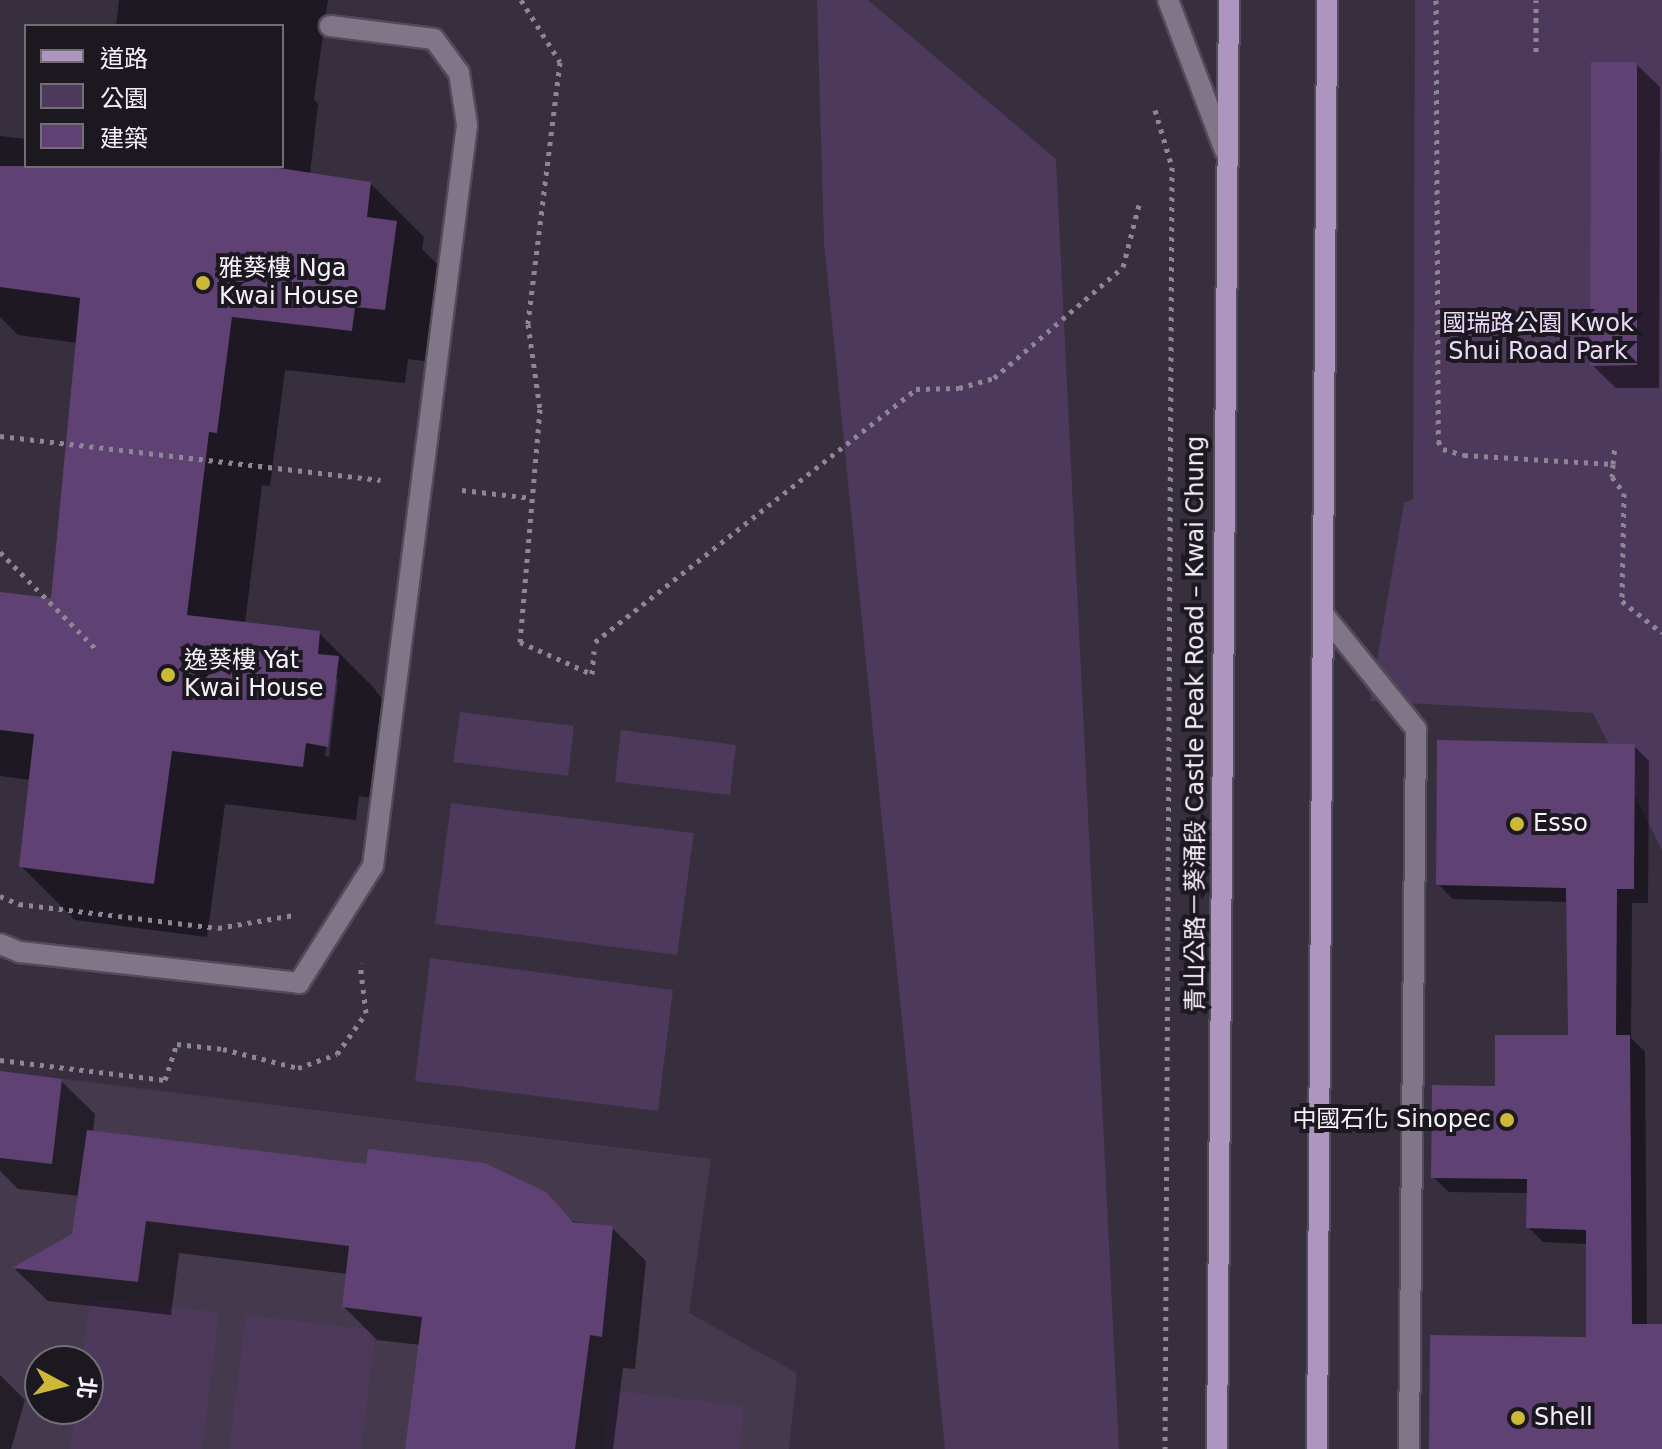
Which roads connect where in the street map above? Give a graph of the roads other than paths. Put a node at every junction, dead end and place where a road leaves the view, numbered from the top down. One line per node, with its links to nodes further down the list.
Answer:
1 (1168, 0): 5 (street)
2 (1229, 0): 5 (main road, 青山公路－葵涌段 Castle Peak Road – Kwai Chung)
3 (1327, 0): 6 (main road)
4 (330, 26): 7 (street)
5 (1225, 151): 8 (main road, 青山公路－葵涌段 Castle Peak Road – Kwai Chung)
6 (1323, 614): 9 (main road); 10 (street)
7 (0, 944)
8 (1217, 1449)
9 (1317, 1449)
10 (1409, 1449)

